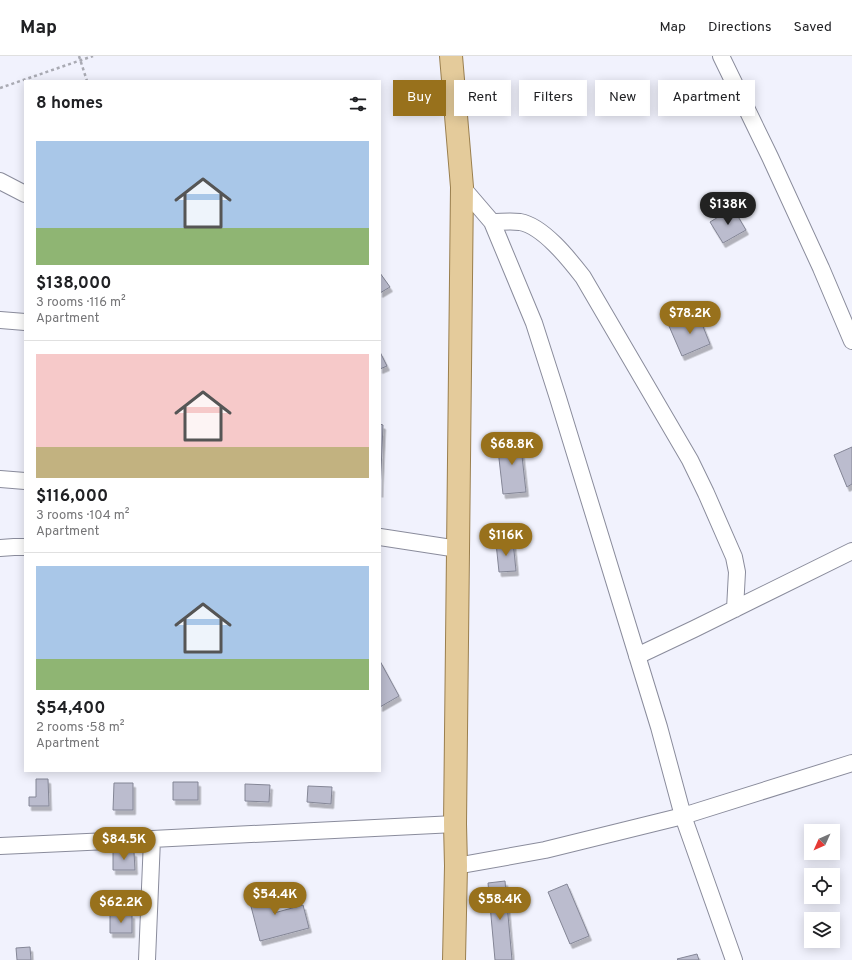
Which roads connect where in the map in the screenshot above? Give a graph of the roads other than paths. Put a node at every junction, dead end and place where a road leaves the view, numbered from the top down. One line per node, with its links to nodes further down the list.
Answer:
1 (451, 56): 4 (main road)
2 (721, 56): 9 (street)
3 (0, 181): 5 (street)
4 (462, 187): 6 (street); 15 (main road)
5 (24, 193)
6 (492, 222): 17 (street); 18 (street)
7 (0, 320): 8 (street)
8 (24, 322)
9 (852, 341)
10 (0, 479): 11 (street)
11 (24, 481)
12 (381, 537): 15 (street)
13 (24, 547): 14 (street)
14 (0, 548)
15 (458, 549): 21 (main road)
16 (852, 551): 17 (street)
17 (735, 609): 18 (street)
18 (637, 656): 20 (street)
19 (852, 763): 20 (street)
20 (683, 816): 24 (street); 27 (street)
21 (455, 824): 22 (street); 24 (main road)
22 (152, 839): 23 (street); 25 (street)
23 (0, 846)
24 (456, 866): 26 (main road)
25 (147, 960)
26 (454, 960)
27 (734, 960)

